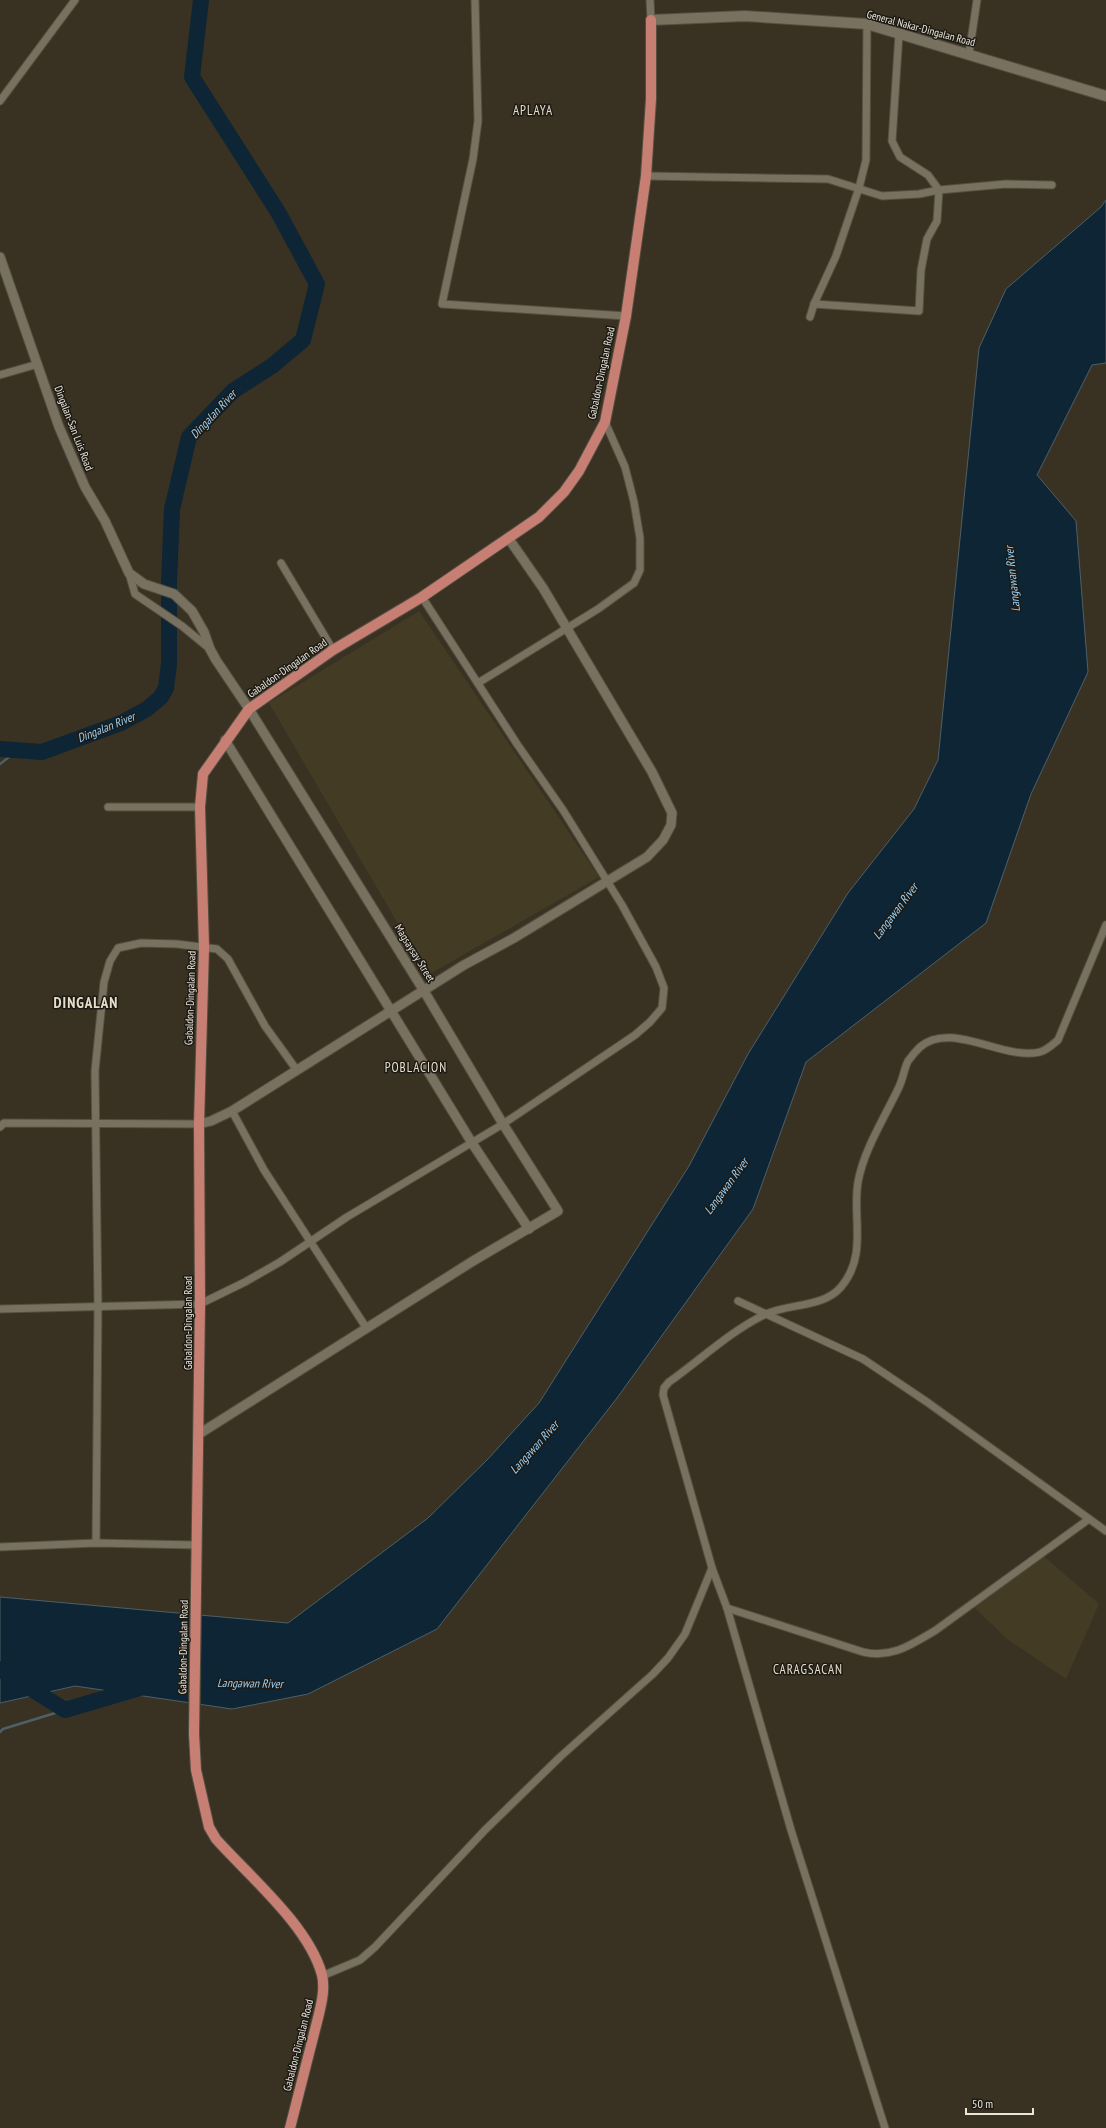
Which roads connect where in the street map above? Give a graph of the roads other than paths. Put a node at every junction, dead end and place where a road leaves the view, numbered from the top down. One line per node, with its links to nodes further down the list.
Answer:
1 (75, 0): 10 (street)
2 (475, 0): 17 (street)
3 (650, 0): 5 (street)
4 (976, 0): 8 (street)
5 (652, 20): 6 (main road, General Nakar-Dingalan Road); 11 (main road, Gabaldon-Dingalan Road)
6 (867, 24): 7 (main road, General Nakar-Dingalan Road); 13 (street)
7 (899, 34): 8 (main road, General Nakar-Dingalan Road); 14 (street)
8 (970, 54): 9 (main road, General Nakar-Dingalan Road)
9 (1106, 96)
10 (0, 100)
11 (646, 176): 13 (street); 17 (main road, Gabaldon-Dingalan Road)
12 (1052, 185): 14 (street)
13 (859, 188): 14 (street); 16 (street)
14 (939, 190): 16 (street)
15 (0, 257): 19 (street, Dingalan-San Luis Road)
16 (814, 304): 18 (street)
17 (626, 316): 21 (main road, Gabaldon-Dingalan Road)
18 (810, 317)
19 (38, 364): 20 (street); 24 (street, Dingalan-San Luis Road)
20 (0, 375)
21 (605, 422): 22 (main road, Gabaldon-Dingalan Road); 27 (street)
22 (509, 539): 26 (main road, Gabaldon-Dingalan Road); 27 (street)
23 (281, 563): 29 (street)
24 (129, 573): 25 (street, Dingalan-San Luis Road); 28 (street)
25 (174, 594): 28 (street, Magsaysay Street)
26 (422, 597): 29 (main road, Gabaldon-Dingalan Road); 30 (street)
27 (566, 627): 30 (street); 35 (street)
28 (210, 649): 31 (street, Magsaysay Street)
29 (333, 650): 31 (main road, Gabaldon-Dingalan Road)
30 (478, 683): 35 (street)
31 (249, 709): 32 (main road, Gabaldon-Dingalan Road); 38 (street, Magsaysay Street)
32 (225, 740): 34 (main road, Gabaldon-Dingalan Road); 39 (street)
33 (108, 807): 34 (street)
34 (200, 807): 37 (main road, Gabaldon-Dingalan Road)
35 (608, 882): 38 (street); 44 (street)
36 (1106, 925): 53 (street)
37 (204, 947): 40 (street); 42 (street); 43 (main road, Gabaldon-Dingalan Road)
38 (424, 991): 39 (street); 44 (street, Magsaysay Street)
39 (392, 1011): 40 (street); 46 (street)
40 (296, 1069): 41 (street)
41 (232, 1112): 43 (street); 48 (street)
42 (96, 1124): 43 (street); 45 (street); 51 (street)
43 (199, 1124): 50 (main road, Gabaldon-Dingalan Road)
44 (503, 1124): 46 (street); 47 (street, Magsaysay Street)
45 (0, 1127)
46 (472, 1143): 47 (street); 48 (street)
47 (529, 1229): 54 (street)
48 (309, 1242): 50 (street); 54 (street)
49 (738, 1301): 53 (street)
50 (200, 1304): 51 (street); 55 (main road, Gabaldon-Dingalan Road)
51 (98, 1305): 52 (street); 58 (street)
52 (0, 1309)
53 (765, 1315): 56 (street); 61 (street)
54 (367, 1329): 55 (street)
55 (199, 1434): 59 (main road, Gabaldon-Dingalan Road)
56 (1089, 1519): 57 (street); 62 (street)
57 (1106, 1531)
58 (96, 1543): 59 (street); 60 (street)
59 (196, 1545): 63 (main road, Gabaldon-Dingalan Road)
60 (0, 1547)
61 (712, 1568): 62 (street); 63 (street)
62 (727, 1608): 65 (street)
63 (322, 1976): 64 (main road, Gabaldon-Dingalan Road)
64 (290, 2128)
65 (885, 2128)

